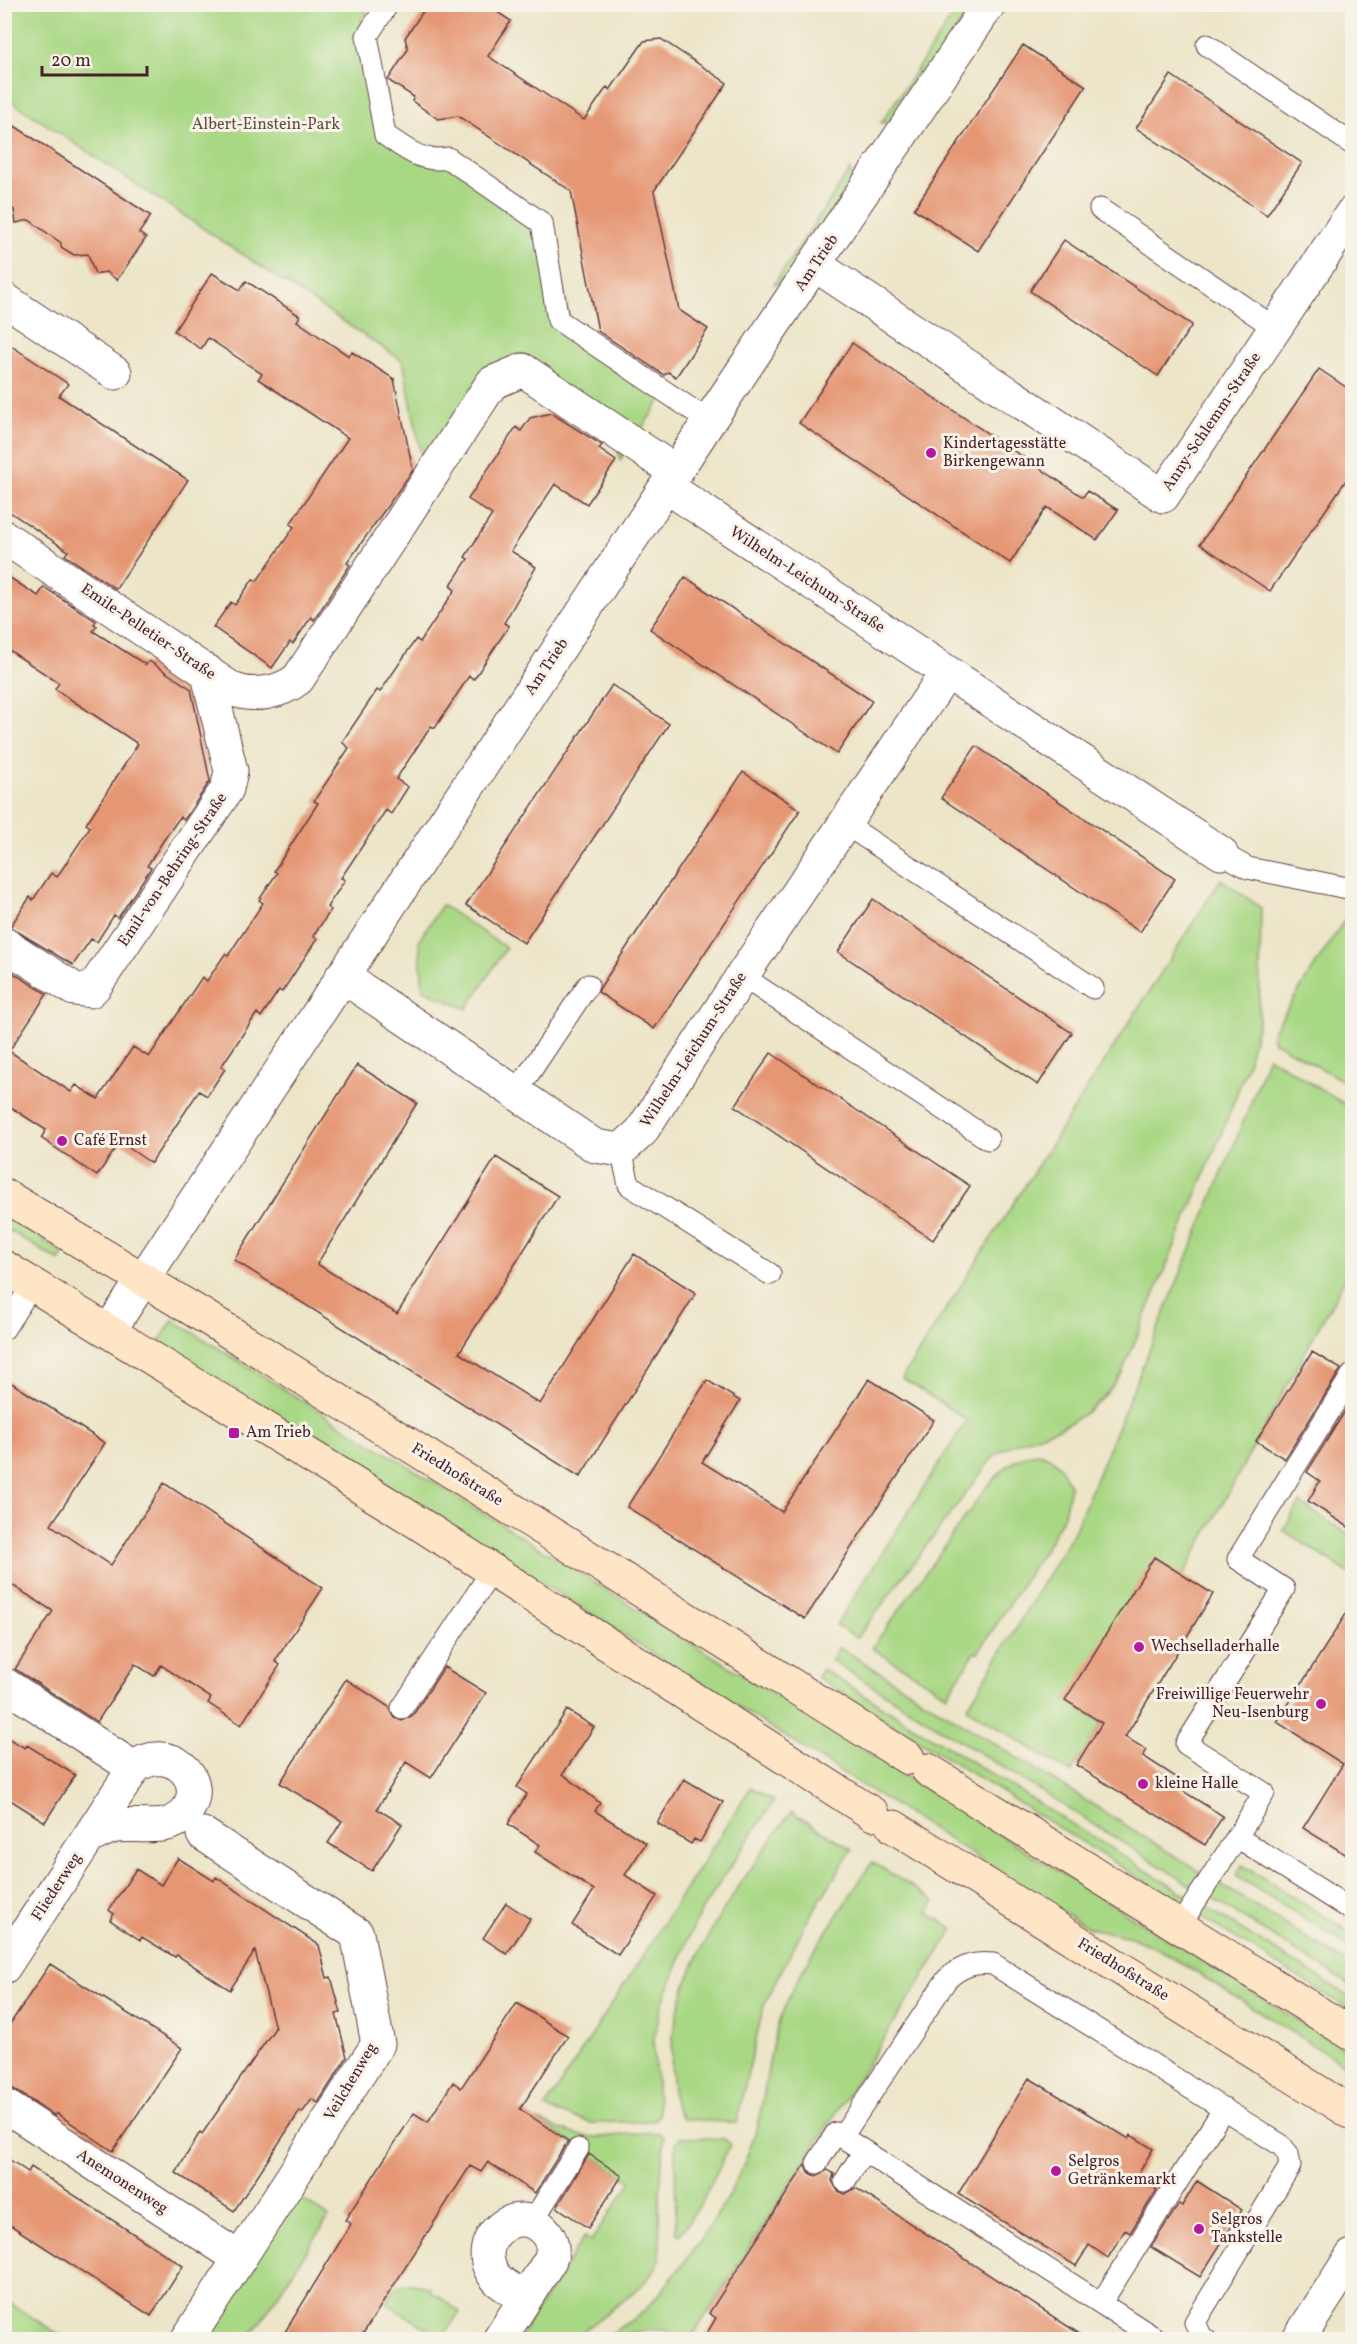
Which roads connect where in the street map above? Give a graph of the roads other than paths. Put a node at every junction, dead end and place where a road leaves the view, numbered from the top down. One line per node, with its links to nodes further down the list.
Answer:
1 (388, 4): 11 (lane)
2 (989, 4): 7 (street, Am Trieb)
3 (1207, 45): 4 (lane)
4 (1353, 144)
5 (1100, 209): 9 (lane)
6 (1353, 213): 9 (street, Anny-Schlemm-Straße)
7 (815, 265): 9 (street, Anny-Schlemm-Straße); 11 (street, Am Trieb)
8 (4, 299): 10 (street)
9 (1275, 328)
10 (115, 373)
11 (710, 421): 12 (street, Am Trieb)
12 (671, 480): 15 (street, Wilhelm-Leichum-Straße); 16 (street, Wilhelm-Leichum-Straße); 21 (street, Am Trieb)
13 (4, 537): 14 (street, Emile-Pelletier-Straße)
14 (207, 671): 16 (street, Emile-Pelletier-Straße); 20 (street, Emil-von-Behring-Straße)
15 (947, 672): 17 (street, Wilhelm-Leichum-Straße); 18 (street, Wilhelm-Leichum-Straße)
16 (298, 679)
17 (845, 824): 22 (street, Wilhelm-Leichum-Straße); 24 (lane)
18 (1221, 853): 19 (lane)
19 (1353, 890)
20 (4, 944)
21 (342, 976): 25 (street); 31 (street, Am Trieb)
22 (742, 976): 26 (lane); 27 (street, Wilhelm-Leichum-Straße)
23 (588, 986): 25 (lane)
24 (1093, 988)
25 (516, 1093): 27 (street)
26 (988, 1139)
27 (621, 1150): 30 (lane)
28 (4, 1196): 31 (main road, Friedhofstraße)
29 (4, 1267): 32 (main road, Friedhofstraße)
30 (770, 1274)
31 (142, 1280): 34 (street, Am Trieb); 44 (main road, Friedhofstraße)
32 (33, 1284): 33 (lane); 34 (main road, Friedhofstraße)
33 (4, 1329)
34 (109, 1331): 36 (main road, Friedhofstraße)
35 (1353, 1376): 42 (lane)
36 (491, 1572): 38 (lane); 49 (main road, Friedhofstraße)
37 (4, 1684): 39 (street)
38 (402, 1708)
39 (134, 1768): 41 (street, Fliederweg); 41 (street, Fliederweg)
40 (203, 1834): 57 (street, Veilchenweg)
41 (90, 1837): 45 (street, Fliederweg)
42 (1237, 1837): 43 (lane); 44 (lane)
43 (1353, 1910)
44 (1179, 1927): 46 (main road, Friedhofstraße)
45 (4, 1967)
46 (1353, 2034)
47 (4, 2105): 57 (street, Anemonenweg)
48 (1224, 2108): 50 (lane); 59 (lane); 63 (lane)
49 (1353, 2113)
50 (842, 2137): 52 (lane); 53 (lane)
51 (578, 2149): 55 (lane)
52 (864, 2151): 54 (lane); 59 (lane)
53 (817, 2163)
54 (844, 2181)
55 (532, 2222): 58 (street); 58 (street)
56 (1353, 2256): 64 (street)
57 (239, 2258): 60 (street, Veilchenweg)
58 (525, 2298): 61 (street)
59 (1101, 2303): 62 (lane)
60 (187, 2340)
61 (499, 2340)
62 (1158, 2340)
63 (1206, 2340)
64 (1298, 2340)

